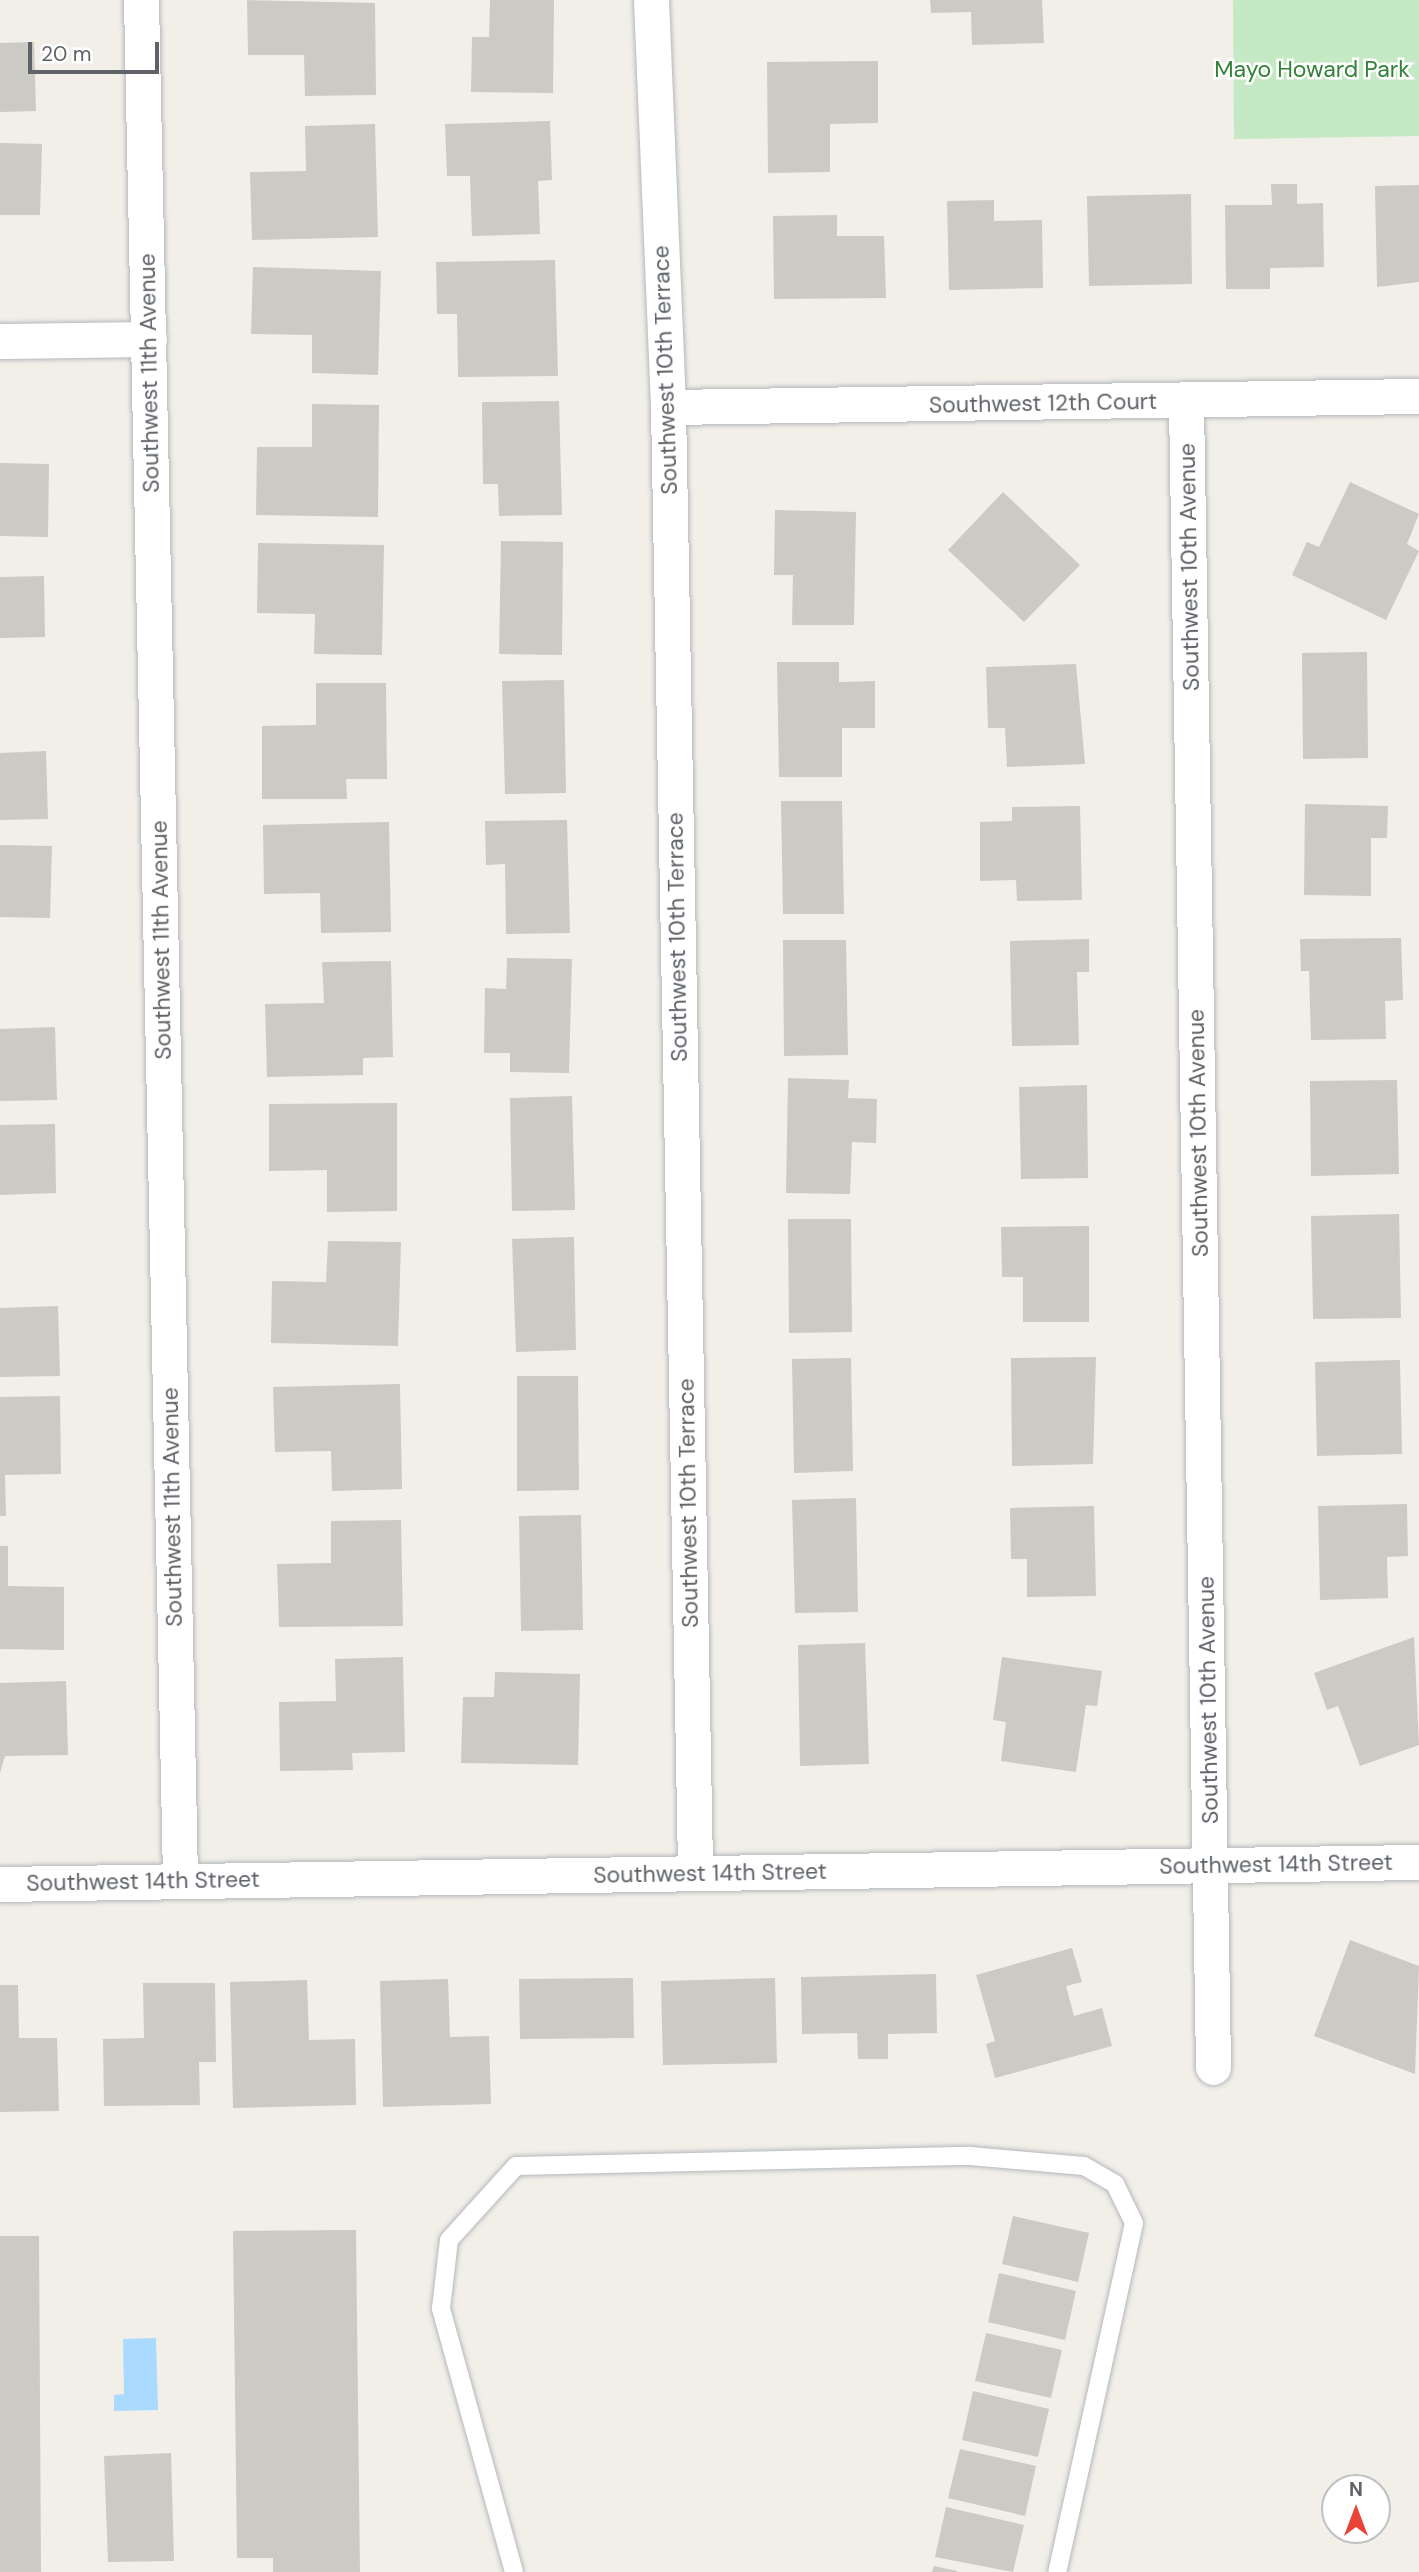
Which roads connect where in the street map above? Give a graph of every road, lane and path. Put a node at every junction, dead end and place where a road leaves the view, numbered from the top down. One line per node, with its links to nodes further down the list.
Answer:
1 (141, 0): 3 (street, Southwest 11th Avenue)
2 (652, 0): 7 (street, Southwest 10th Terrace)
3 (149, 339): 4 (street); 11 (street, Southwest 11th Avenue)
4 (0, 341)
5 (1419, 396): 6 (street, Southwest 12th Court)
6 (1186, 402): 7 (street, Southwest 12th Court); 9 (street, Southwest 10th Avenue)
7 (668, 407): 10 (street, Southwest 10th Terrace)
8 (1419, 1862): 9 (street, Southwest 14th Street)
9 (1211, 1865): 10 (street, Southwest 14th Street); 13 (street, Southwest 10th Avenue)
10 (695, 1873): 11 (street, Southwest 14th Street)
11 (180, 1880): 12 (street, Southwest 14th Street)
12 (0, 1884)
13 (1213, 2067)
14 (514, 2572): 15 (lane)
15 (1057, 2572)

